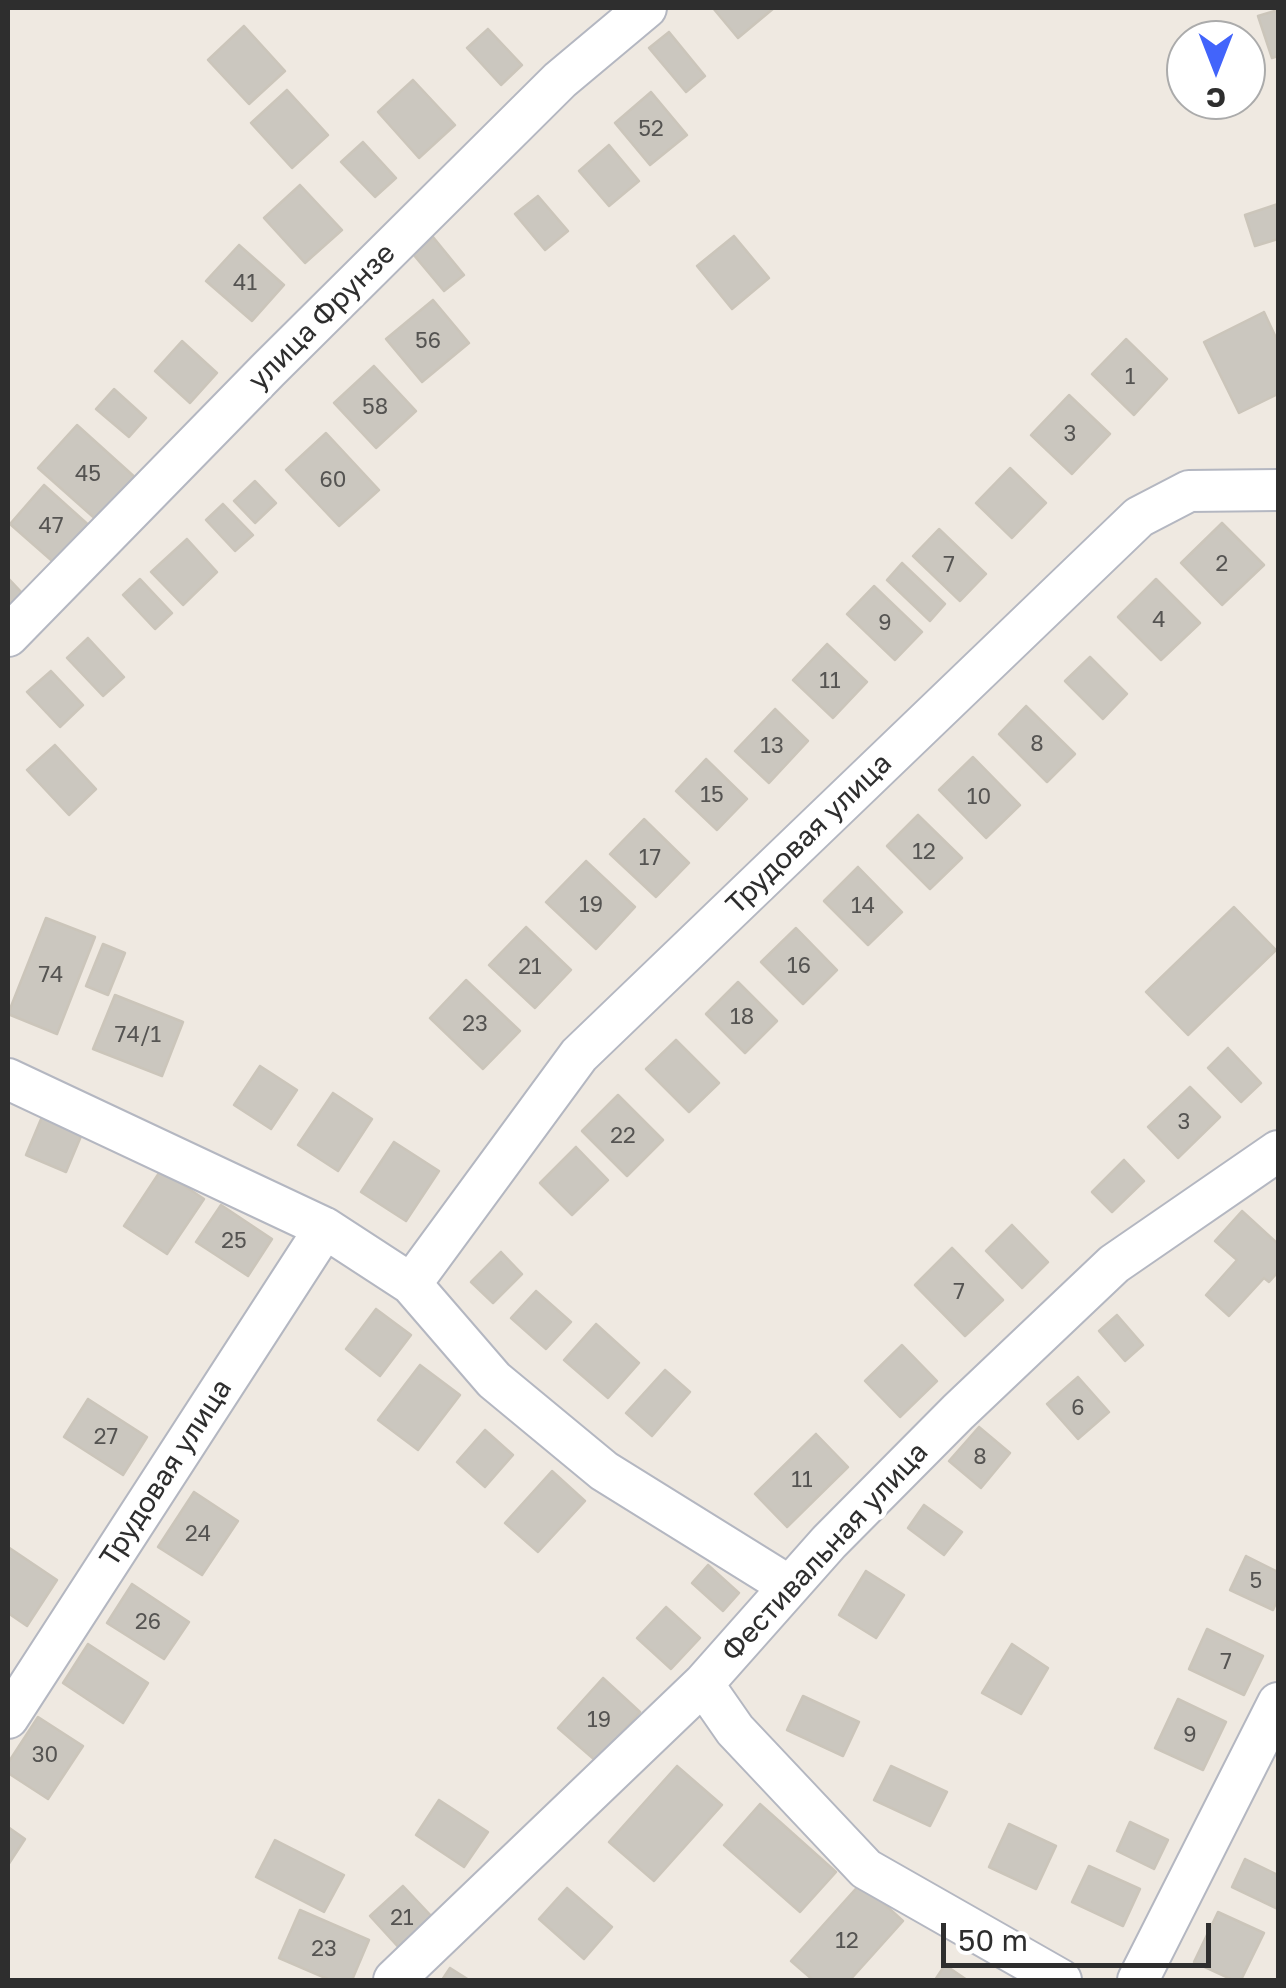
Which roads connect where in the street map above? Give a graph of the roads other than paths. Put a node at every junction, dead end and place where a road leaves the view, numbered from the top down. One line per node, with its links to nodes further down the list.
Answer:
1 (646, 8): 3 (street, улица Фрунзе)
2 (1278, 490): 7 (street, Трудовая улица)
3 (8, 636)
4 (8, 1078): 6 (street)
5 (1278, 1151): 8 (street, Фестивальная улица)
6 (325, 1228): 7 (street); 11 (street, Трудовая улица)
7 (410, 1284): 8 (street)
8 (788, 1586): 9 (street, Фестивальная улица)
9 (704, 1684): 12 (street, Фестивальная улица); 13 (street)
10 (1278, 1703): 14 (street)
11 (8, 1718)
12 (394, 1980)
13 (1060, 1980)
14 (1138, 1980)

